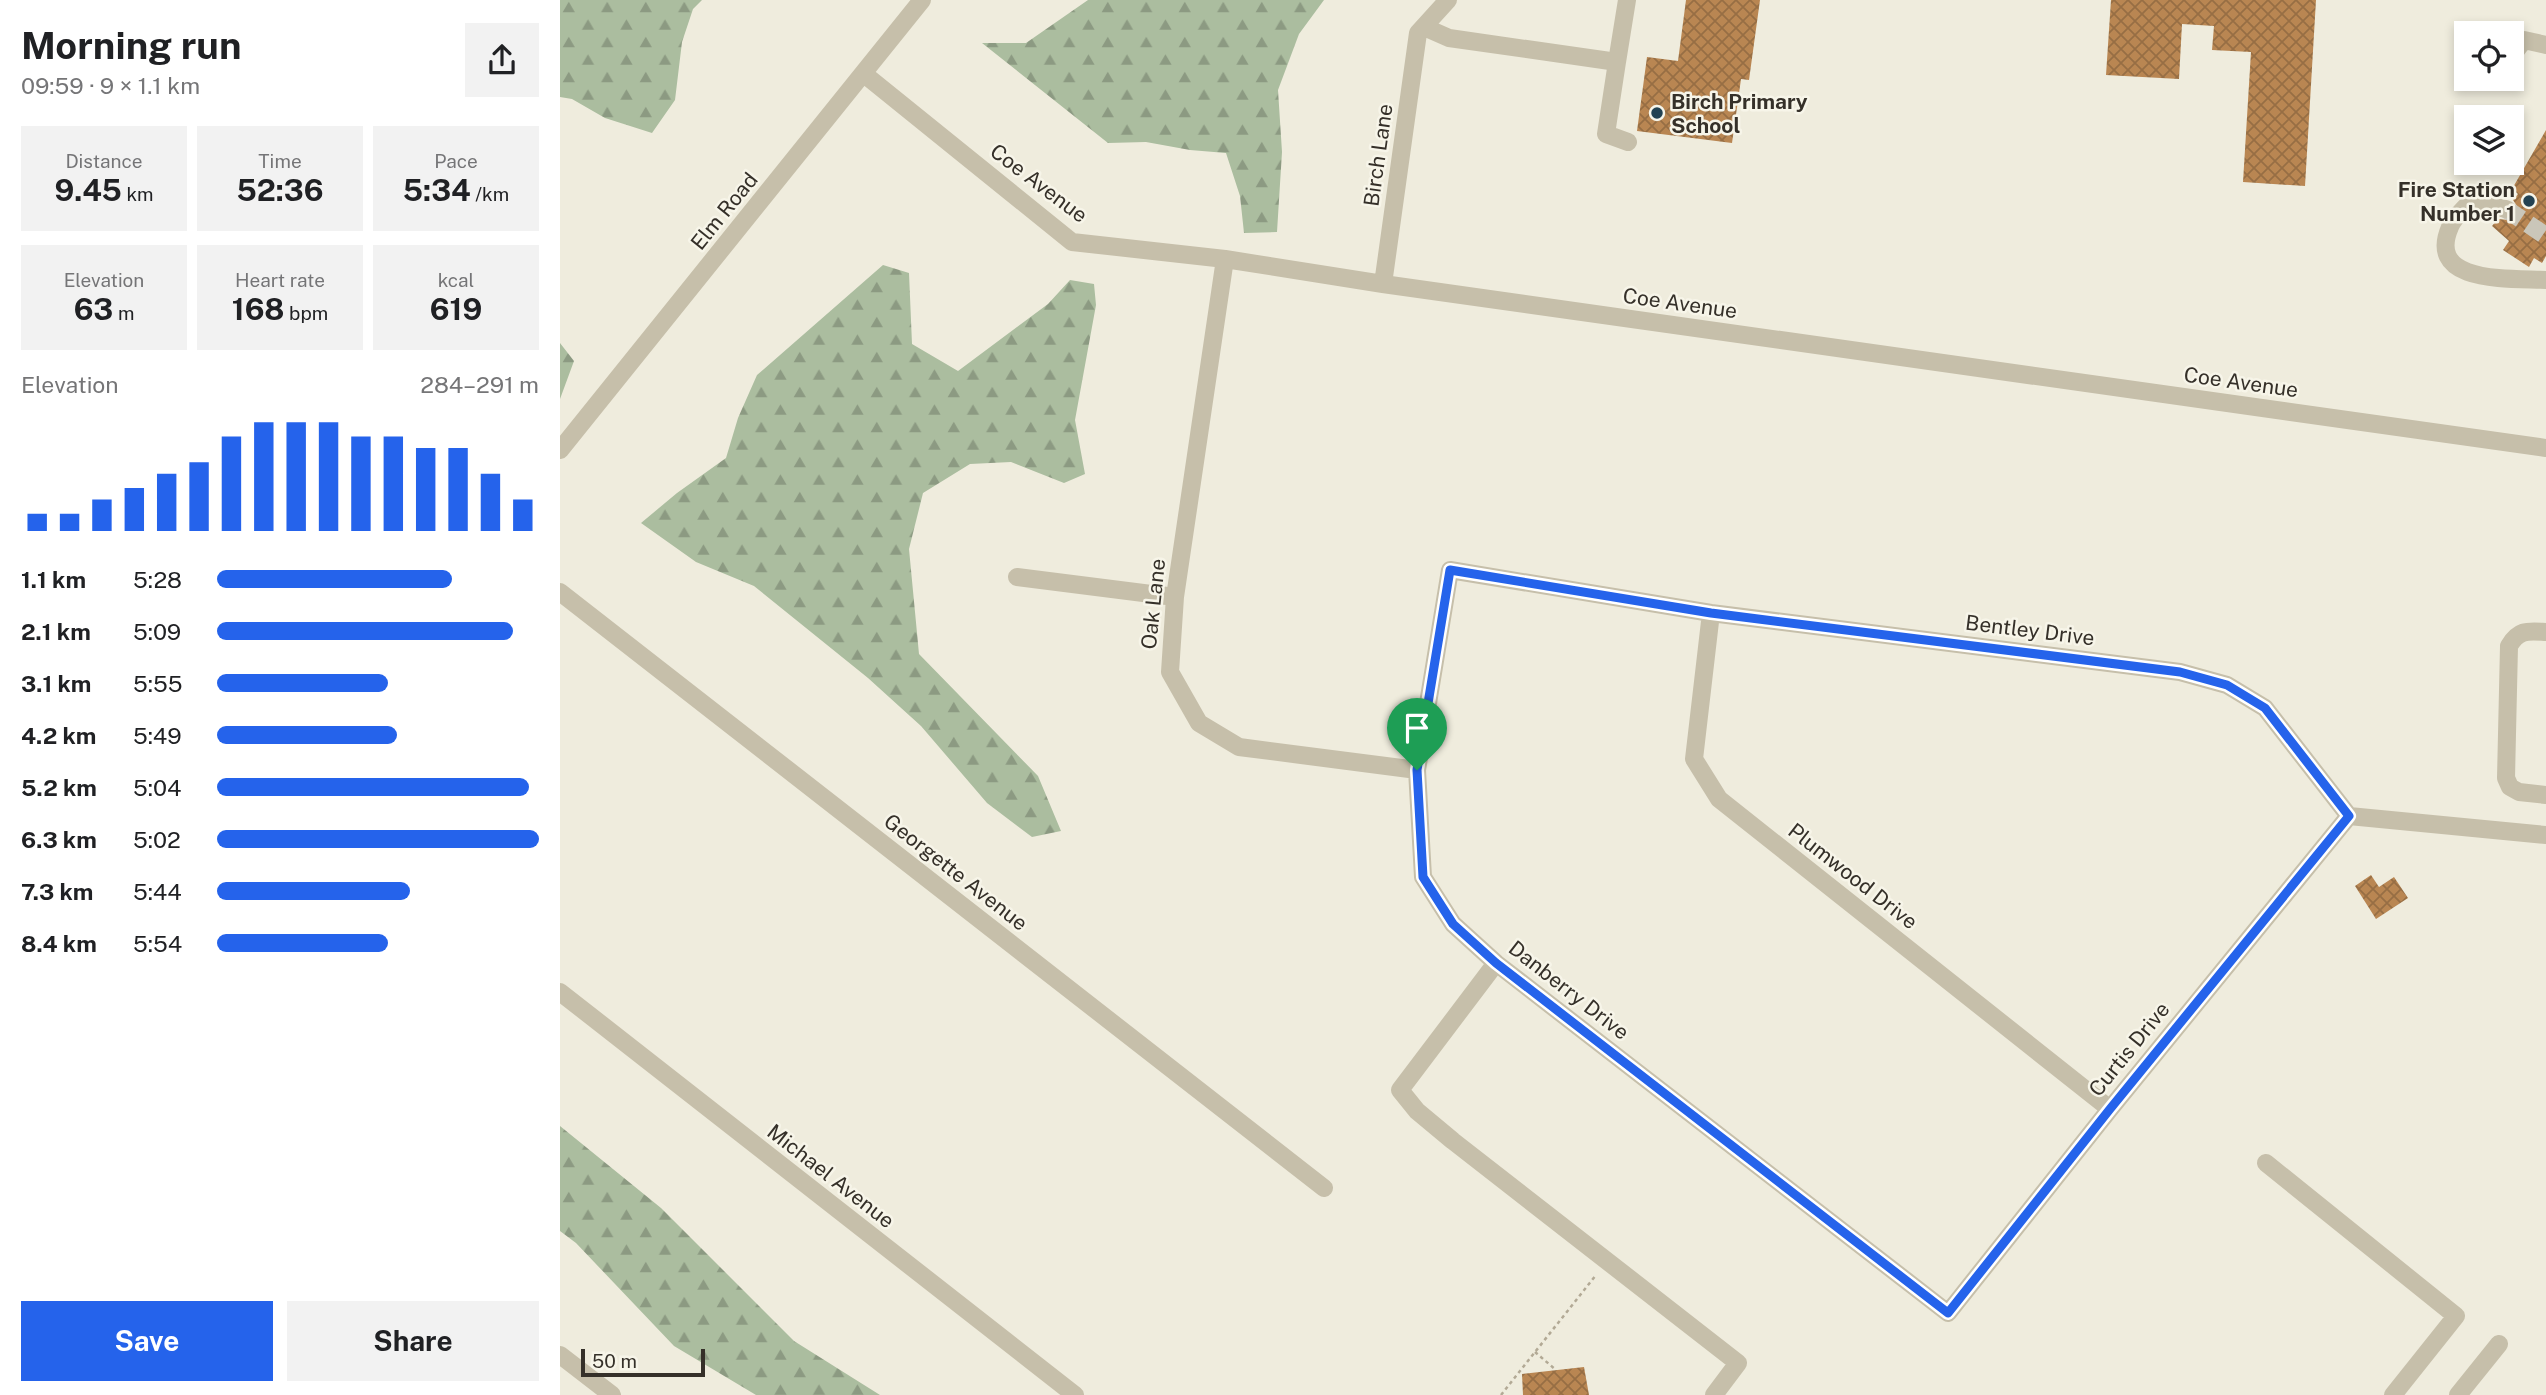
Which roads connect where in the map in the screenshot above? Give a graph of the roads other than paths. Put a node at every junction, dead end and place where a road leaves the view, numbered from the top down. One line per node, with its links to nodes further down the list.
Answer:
1 (922, 0): 8 (street, Elm Road)
2 (1448, 0): 4 (street)
3 (1627, 0): 7 (street)
4 (1421, 30): 7 (street); 13 (street, Birch Lane)
5 (2524, 40): 6 (street)
6 (2546, 45)
7 (1617, 62): 9 (street)
8 (864, 74): 11 (street, Coe Avenue); 15 (street, Elm Road)
9 (1628, 142)
10 (2506, 209): 12 (street)
11 (1225, 259): 13 (street, Coe Avenue); 19 (street, Oak Lane)
12 (2546, 280)
13 (1383, 284): 14 (street, Coe Avenue)
14 (2546, 448)
15 (560, 450)
16 (1450, 570): 20 (street, Bentley Drive); 22 (street, Danberry Drive)
17 (1017, 577): 19 (street)
18 (560, 592): 30 (street, Georgette Avenue)
19 (1175, 597): 22 (street, Oak Lane)
20 (1711, 613): 24 (street, Bentley Drive); 28 (street, Plumwood Drive)
21 (2546, 632): 23 (street)
22 (1417, 770): 26 (street, Danberry Drive)
23 (2546, 795)
24 (2349, 816): 25 (street); 28 (street, Curtis Drive)
25 (2546, 835)
26 (1496, 963): 31 (street, Danberry Drive); 36 (street)
27 (560, 992): 35 (street, Michael Avenue)
28 (2110, 1109): 31 (street, Curtis Drive)
29 (2266, 1163): 37 (street)
30 (1324, 1188)
31 (1948, 1313)
32 (2500, 1344): 38 (street)
33 (560, 1355): 34 (street)
34 (612, 1395)
35 (1074, 1395)
36 (1714, 1395)
37 (2393, 1395)
38 (2458, 1395)

